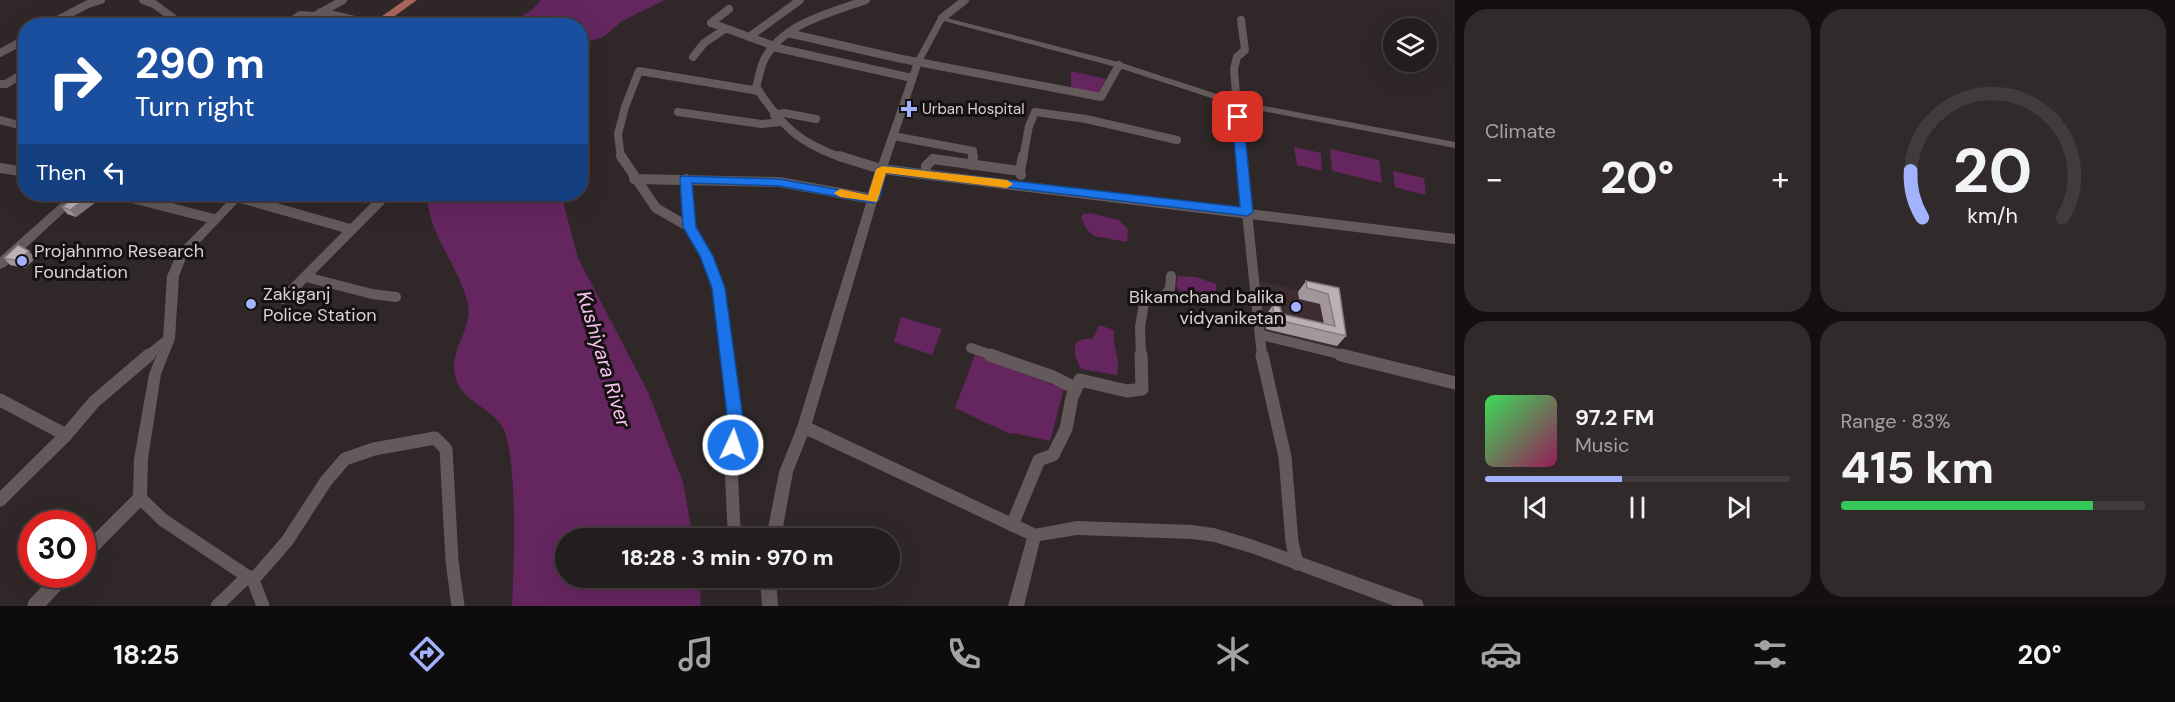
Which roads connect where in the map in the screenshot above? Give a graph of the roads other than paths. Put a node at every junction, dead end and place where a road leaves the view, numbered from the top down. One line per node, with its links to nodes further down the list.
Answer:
1 (101, 0): 10 (street)
2 (143, 0): 11 (street)
3 (343, 0): 9 (street)
4 (412, 0): 14 (main road)
5 (800, 0): 19 (street)
6 (866, 0): 18 (street)
7 (965, 0): 15 (street)
8 (729, 9): 17 (street)
9 (321, 12): 12 (street); 13 (street)
10 (61, 18)
11 (174, 18)
12 (296, 18)
13 (345, 18)
14 (385, 18)
15 (942, 18): 24 (street); 25 (street)
16 (1241, 20): 30 (street)
17 (725, 29): 19 (street); 23 (street)
18 (788, 33): 21 (street); 24 (street)
19 (749, 37): 21 (street)
20 (18, 43): 22 (street)
21 (774, 47): 27 (street); 29 (street)
22 (0, 53)
23 (693, 57)
24 (918, 62): 25 (street); 27 (street)
25 (1119, 65): 30 (street)
26 (18, 77): 28 (street)
27 (912, 78): 37 (street)
28 (0, 84)
29 (759, 91): 32 (street); 46 (street)
30 (1236, 103): 39 (street); 55 (street)
31 (678, 112): 35 (street)
32 (774, 115): 33 (street); 35 (street)
33 (816, 119)
34 (0, 120): 36 (street)
35 (781, 122): 42 (street)
36 (18, 125)
37 (893, 136): 40 (street); 42 (street)
38 (1178, 140): 44 (street)
39 (1455, 145)
40 (972, 165): 44 (street); 45 (street)
41 (0, 168): 43 (street)
42 (882, 169): 45 (street); 49 (street)
43 (18, 171)
44 (1020, 171): 48 (street)
45 (926, 174): 48 (street)
46 (634, 179): 47 (street); 57 (street)
47 (686, 179): 49 (street); 57 (street)
48 (1024, 186): 55 (street)
49 (873, 200): 71 (street)
50 (70, 201): 60 (main road)
51 (144, 201): 56 (street)
52 (233, 201): 56 (street)
53 (258, 201): 58 (street)
54 (380, 201): 58 (street)
55 (1247, 212): 59 (street); 65 (street)
56 (214, 219): 66 (street)
57 (689, 227): 76 (street)
58 (350, 230): 62 (street)
59 (1455, 239)
60 (0, 264)
61 (1171, 276): 69 (street)
62 (306, 277): 63 (street); 64 (street)
63 (396, 297)
64 (283, 299)
65 (1261, 334): 68 (street); 80 (street)
66 (169, 339): 72 (street); 73 (street)
67 (971, 348): 69 (street)
68 (1455, 383)
69 (1073, 387): 75 (street)
70 (0, 400): 72 (street)
71 (804, 427): 75 (street); 77 (street)
72 (66, 435): 74 (street)
73 (140, 498): 79 (street); 81 (street)
74 (0, 500)
75 (1012, 525): 78 (street)
76 (734, 528)
77 (775, 528)
78 (1034, 535): 80 (street); 89 (street)
79 (96, 543)
80 (1297, 564): 90 (street)
81 (250, 578): 85 (street); 86 (street); 87 (street)
82 (52, 588): 84 (street)
83 (769, 588): 88 (street)
84 (35, 606)
85 (217, 606)
86 (262, 606)
87 (458, 606)
88 (770, 606)
89 (1016, 606)
90 (1416, 606)

